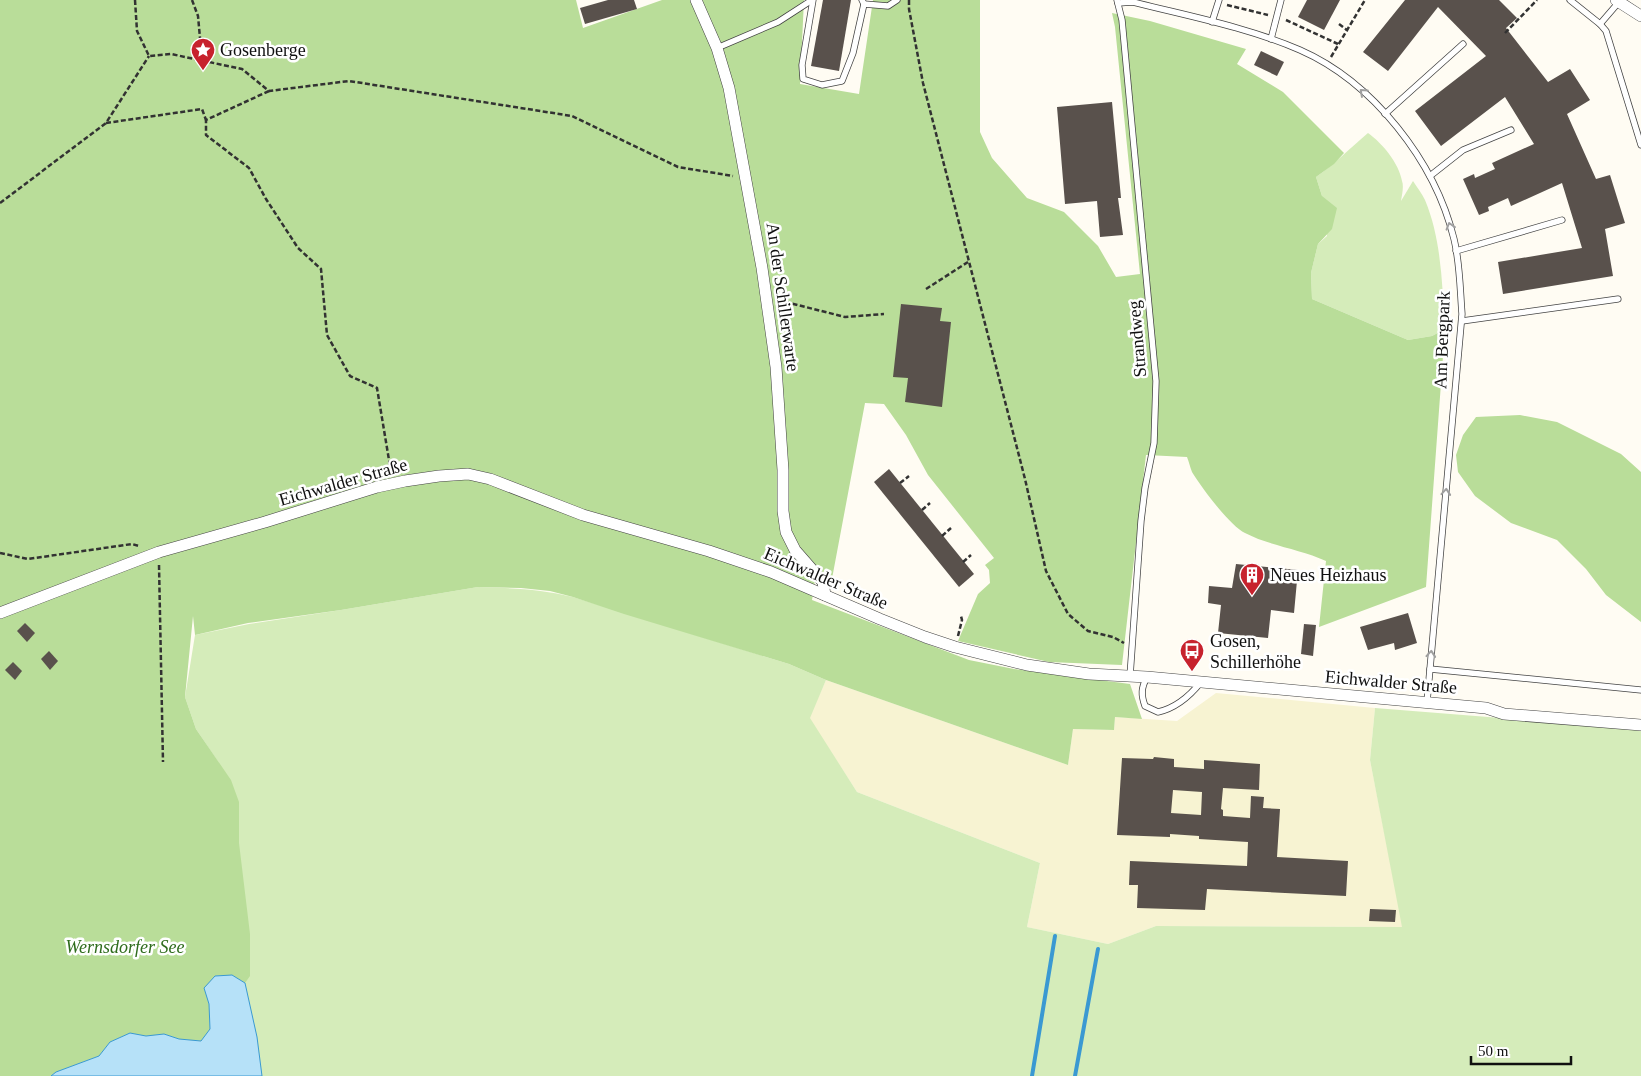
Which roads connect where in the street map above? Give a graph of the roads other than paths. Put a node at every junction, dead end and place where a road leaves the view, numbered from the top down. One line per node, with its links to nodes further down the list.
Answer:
1 (696, 0): 15 (street, An der Schillerwarte)
2 (812, 0): 9 (lane); 15 (lane)
3 (897, 0): 9 (lane)
4 (1219, 0): 11 (lane)
5 (1281, 0): 13 (lane)
6 (1570, 0): 12 (lane)
7 (1118, 1): 11 (lane, Am Bergpark); 27 (lane, Strandweg)
8 (1617, 1): 10 (street); 12 (lane)
9 (863, 2)
10 (1641, 16)
11 (1212, 22): 13 (lane, Am Bergpark)
12 (1600, 24): 18 (lane)
13 (1271, 39): 16 (lane, Am Bergpark, one-way to 13)
14 (1463, 44): 16 (lane)
15 (717, 48): 24 (street, An der Schillerwarte)
16 (1385, 114): 19 (lane, Am Bergpark)
17 (1511, 130): 19 (lane)
18 (1641, 145)
19 (1430, 176): 21 (lane, Am Bergpark, one-way to 19)
20 (1562, 220): 21 (lane)
21 (1456, 251): 23 (lane, Am Bergpark)
22 (1618, 300): 23 (lane)
23 (1462, 321): 26 (lane, Am Bergpark, one-way to 23)
24 (825, 595): 25 (street, Eichwalder Straße); 27 (street, Eichwalder Straße)
25 (0, 613)
26 (1430, 669): 30 (lane); 31 (lane, Am Bergpark)
27 (1130, 676): 28 (street, Eichwalder Straße)
28 (1147, 677): 29 (street, Eichwalder Straße); 29 (lane)
29 (1201, 682): 31 (street, Eichwalder Straße)
30 (1641, 690)
31 (1427, 702): 32 (street, Eichwalder Straße)
32 (1641, 725)

